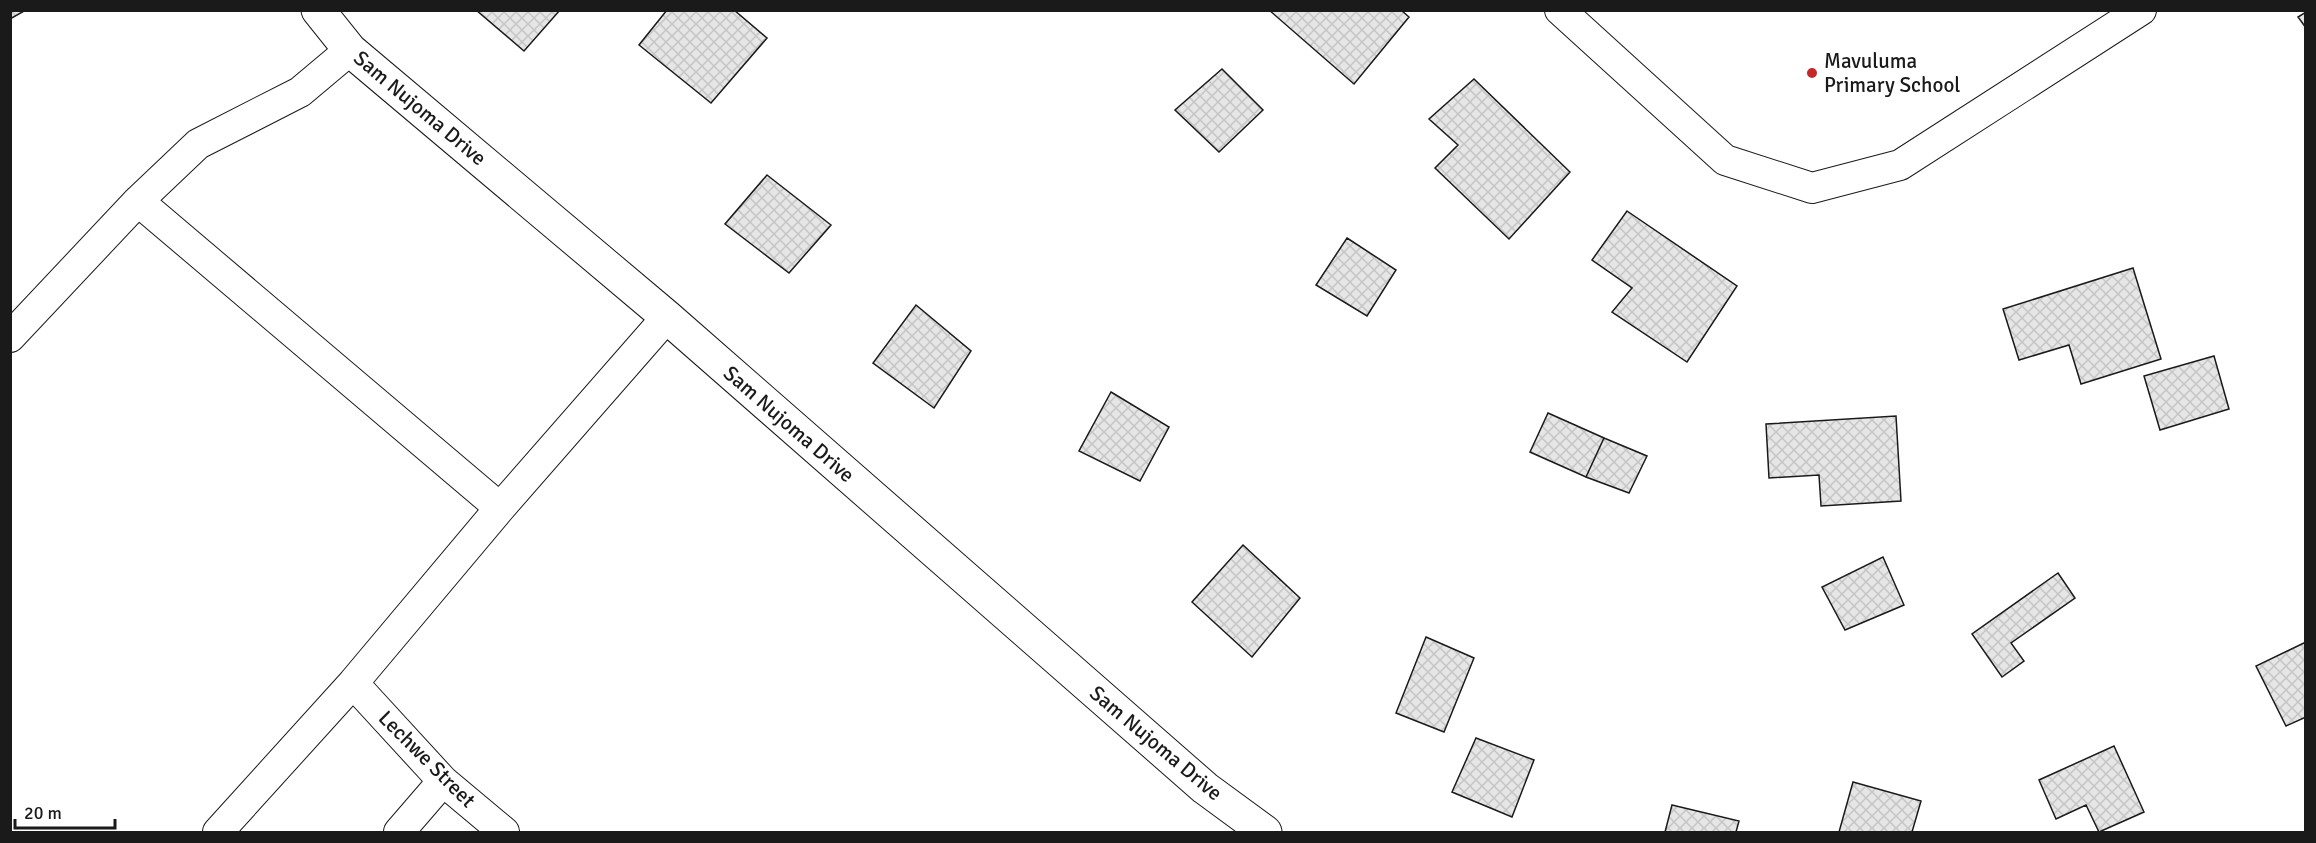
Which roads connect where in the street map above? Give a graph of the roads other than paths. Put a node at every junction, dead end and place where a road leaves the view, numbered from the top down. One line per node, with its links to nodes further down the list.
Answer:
1 (318, 10): 4 (street, Sam Nujoma Drive)
2 (1560, 10): 3 (street)
3 (2141, 10)
4 (350, 50): 5 (street); 6 (street, Sam Nujoma Drive)
5 (138, 201): 7 (street); 8 (street)
6 (667, 317): 8 (street); 14 (street, Sam Nujoma Drive)
7 (10, 337)
8 (500, 508): 9 (street)
9 (353, 683): 10 (street, Lechwe Street); 11 (street)
10 (443, 781): 12 (street); 13 (street, Lechwe Street)
11 (218, 832)
12 (399, 832)
13 (504, 832)
14 (1265, 832)

